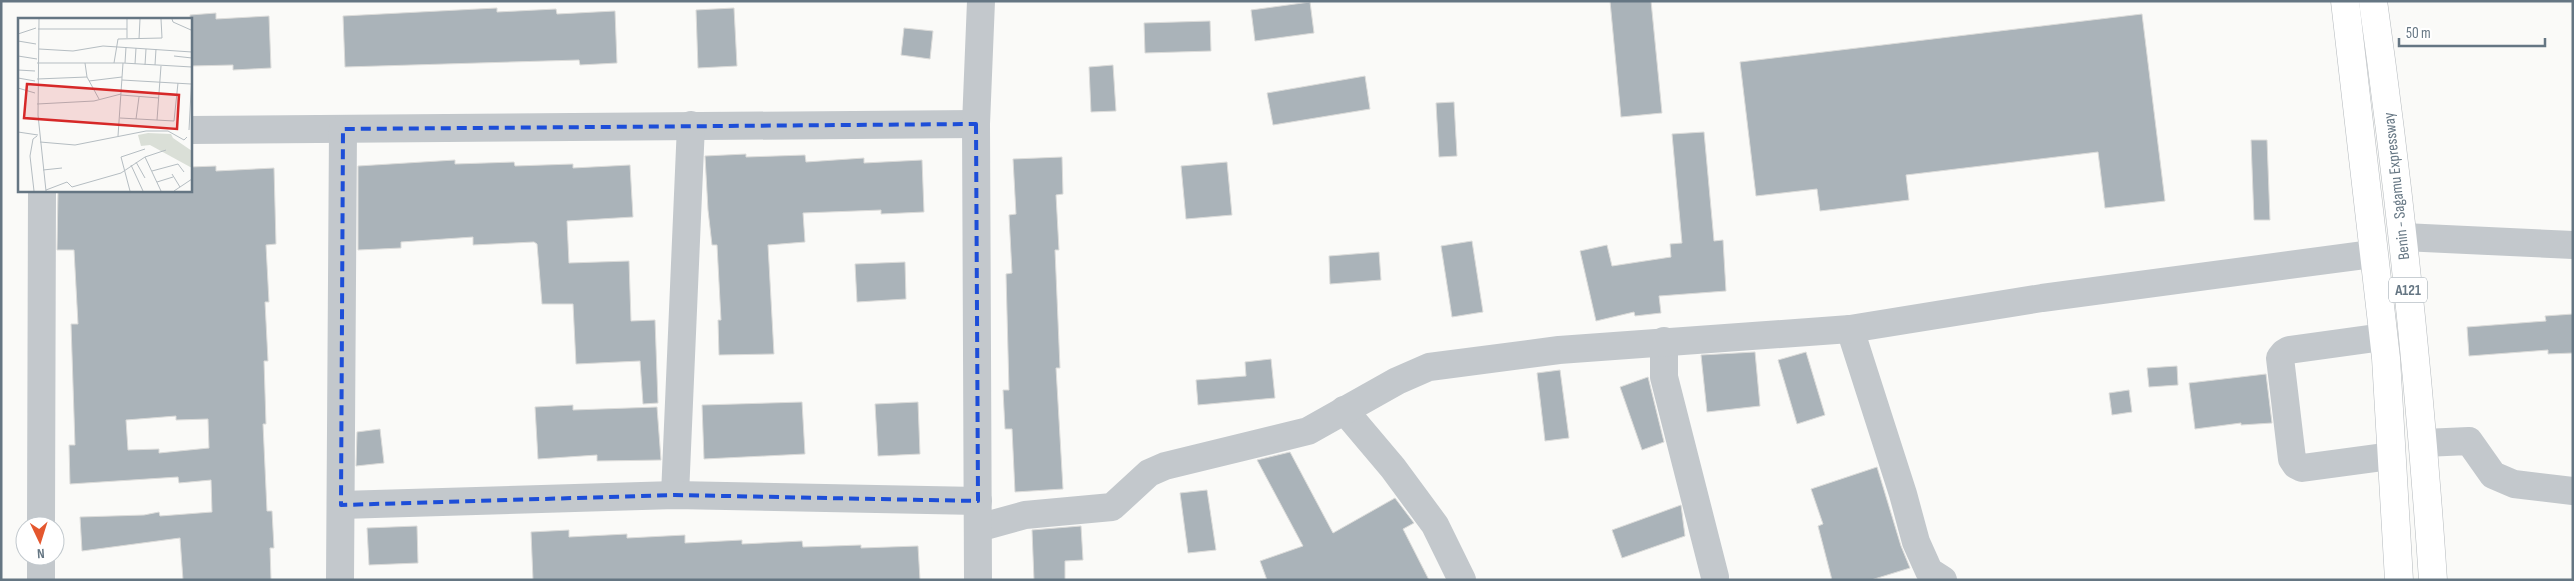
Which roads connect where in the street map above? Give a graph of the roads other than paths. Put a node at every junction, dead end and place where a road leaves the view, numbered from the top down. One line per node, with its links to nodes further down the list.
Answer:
1 (981, 1): 4 (street)
2 (2345, 1): 11 (highway, A121)
3 (2373, 1): 9 (highway, Benin - Sagamu Expressway / A121)
4 (976, 124): 5 (street); 21 (street)
5 (691, 125): 6 (street); 20 (street)
6 (343, 129): 7 (street); 22 (street)
7 (191, 130)
8 (42, 191): 23 (street)
9 (2403, 237): 10 (street); 15 (highway, Benin - Sagamu Expressway / A121)
10 (2573, 245)
11 (2372, 254): 12 (street); 14 (highway, A121)
12 (1850, 330): 13 (street); 31 (street)
13 (1664, 341): 16 (street); 26 (street)
14 (2384, 348): 15 (highway); 18 (highway, A121); 18 (street)
15 (2416, 359): 17 (highway, Benin - Sagamu Expressway / A121)
16 (1344, 410): 24 (street); 30 (street)
17 (2424, 443): 19 (street); 33 (highway, Benin - Sagamu Expressway / A121)
18 (2392, 456): 32 (highway, A121)
19 (2573, 491)
20 (675, 495): 21 (street); 22 (street)
21 (978, 501): 24 (street)
22 (341, 505): 28 (street)
23 (41, 516)
24 (978, 528): 29 (street)
25 (41, 566): 27 (street)
26 (1715, 577)
27 (41, 580)
28 (340, 580)
29 (978, 580)
30 (1462, 580)
31 (1943, 580)
32 (2399, 580)
33 (2433, 580)

